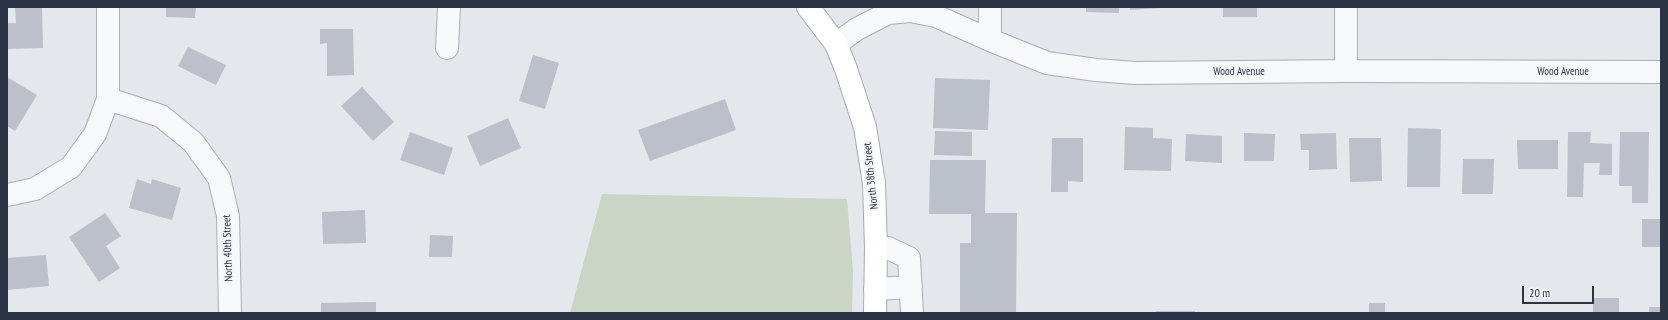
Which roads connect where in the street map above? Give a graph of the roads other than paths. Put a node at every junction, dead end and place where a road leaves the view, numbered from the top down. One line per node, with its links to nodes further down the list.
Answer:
1 (108, 7): 11 (street)
2 (449, 7): 8 (street)
3 (808, 7): 7 (main road, North 38th Street)
4 (990, 7): 6 (street)
5 (1346, 7): 9 (street)
6 (990, 40): 7 (street, Wood Avenue); 9 (street, Wood Avenue)
7 (836, 44): 13 (main road, North 38th Street)
8 (447, 48)
9 (1346, 71): 10 (street, Wood Avenue)
10 (1661, 72)
11 (108, 99): 12 (street); 16 (street, North 40th Street)
12 (7, 195)
13 (876, 248): 14 (street); 15 (main road, North 38th Street)
14 (911, 287): 15 (street); 18 (street)
15 (875, 289): 17 (main road, North 38th Street)
16 (230, 313)
17 (875, 313)
18 (912, 313)

